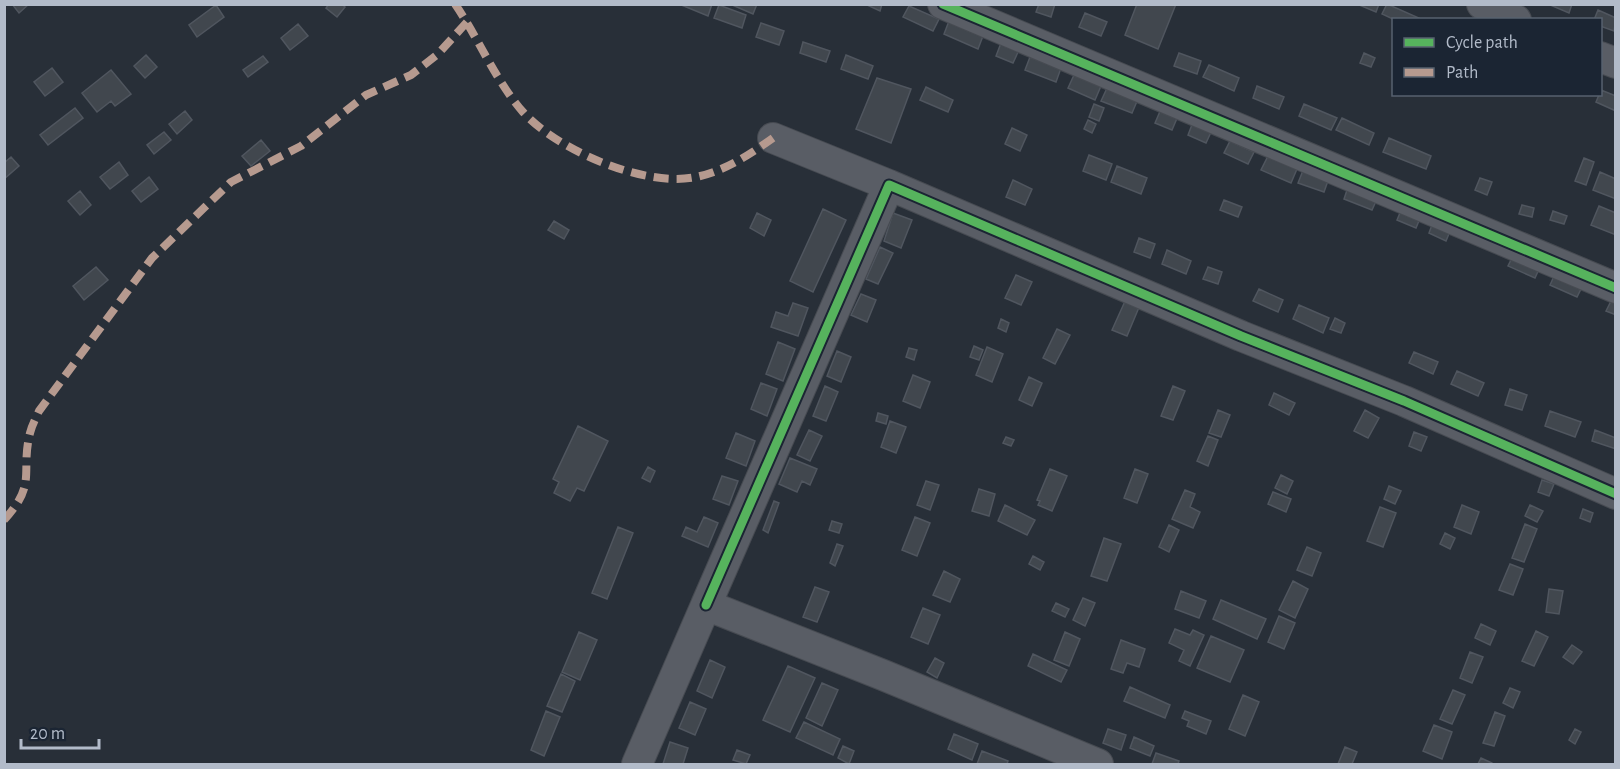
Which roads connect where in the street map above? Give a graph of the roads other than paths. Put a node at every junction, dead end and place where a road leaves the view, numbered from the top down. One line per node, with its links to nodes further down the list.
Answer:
1 (943, 4): 6 (street)
2 (1482, 4): 3 (street)
3 (1512, 18)
4 (772, 138): 5 (street)
5 (889, 185): 7 (street); 8 (street)
6 (1616, 288)
7 (1616, 494)
8 (706, 605): 9 (street); 10 (street)
9 (638, 765)
10 (1098, 765)

